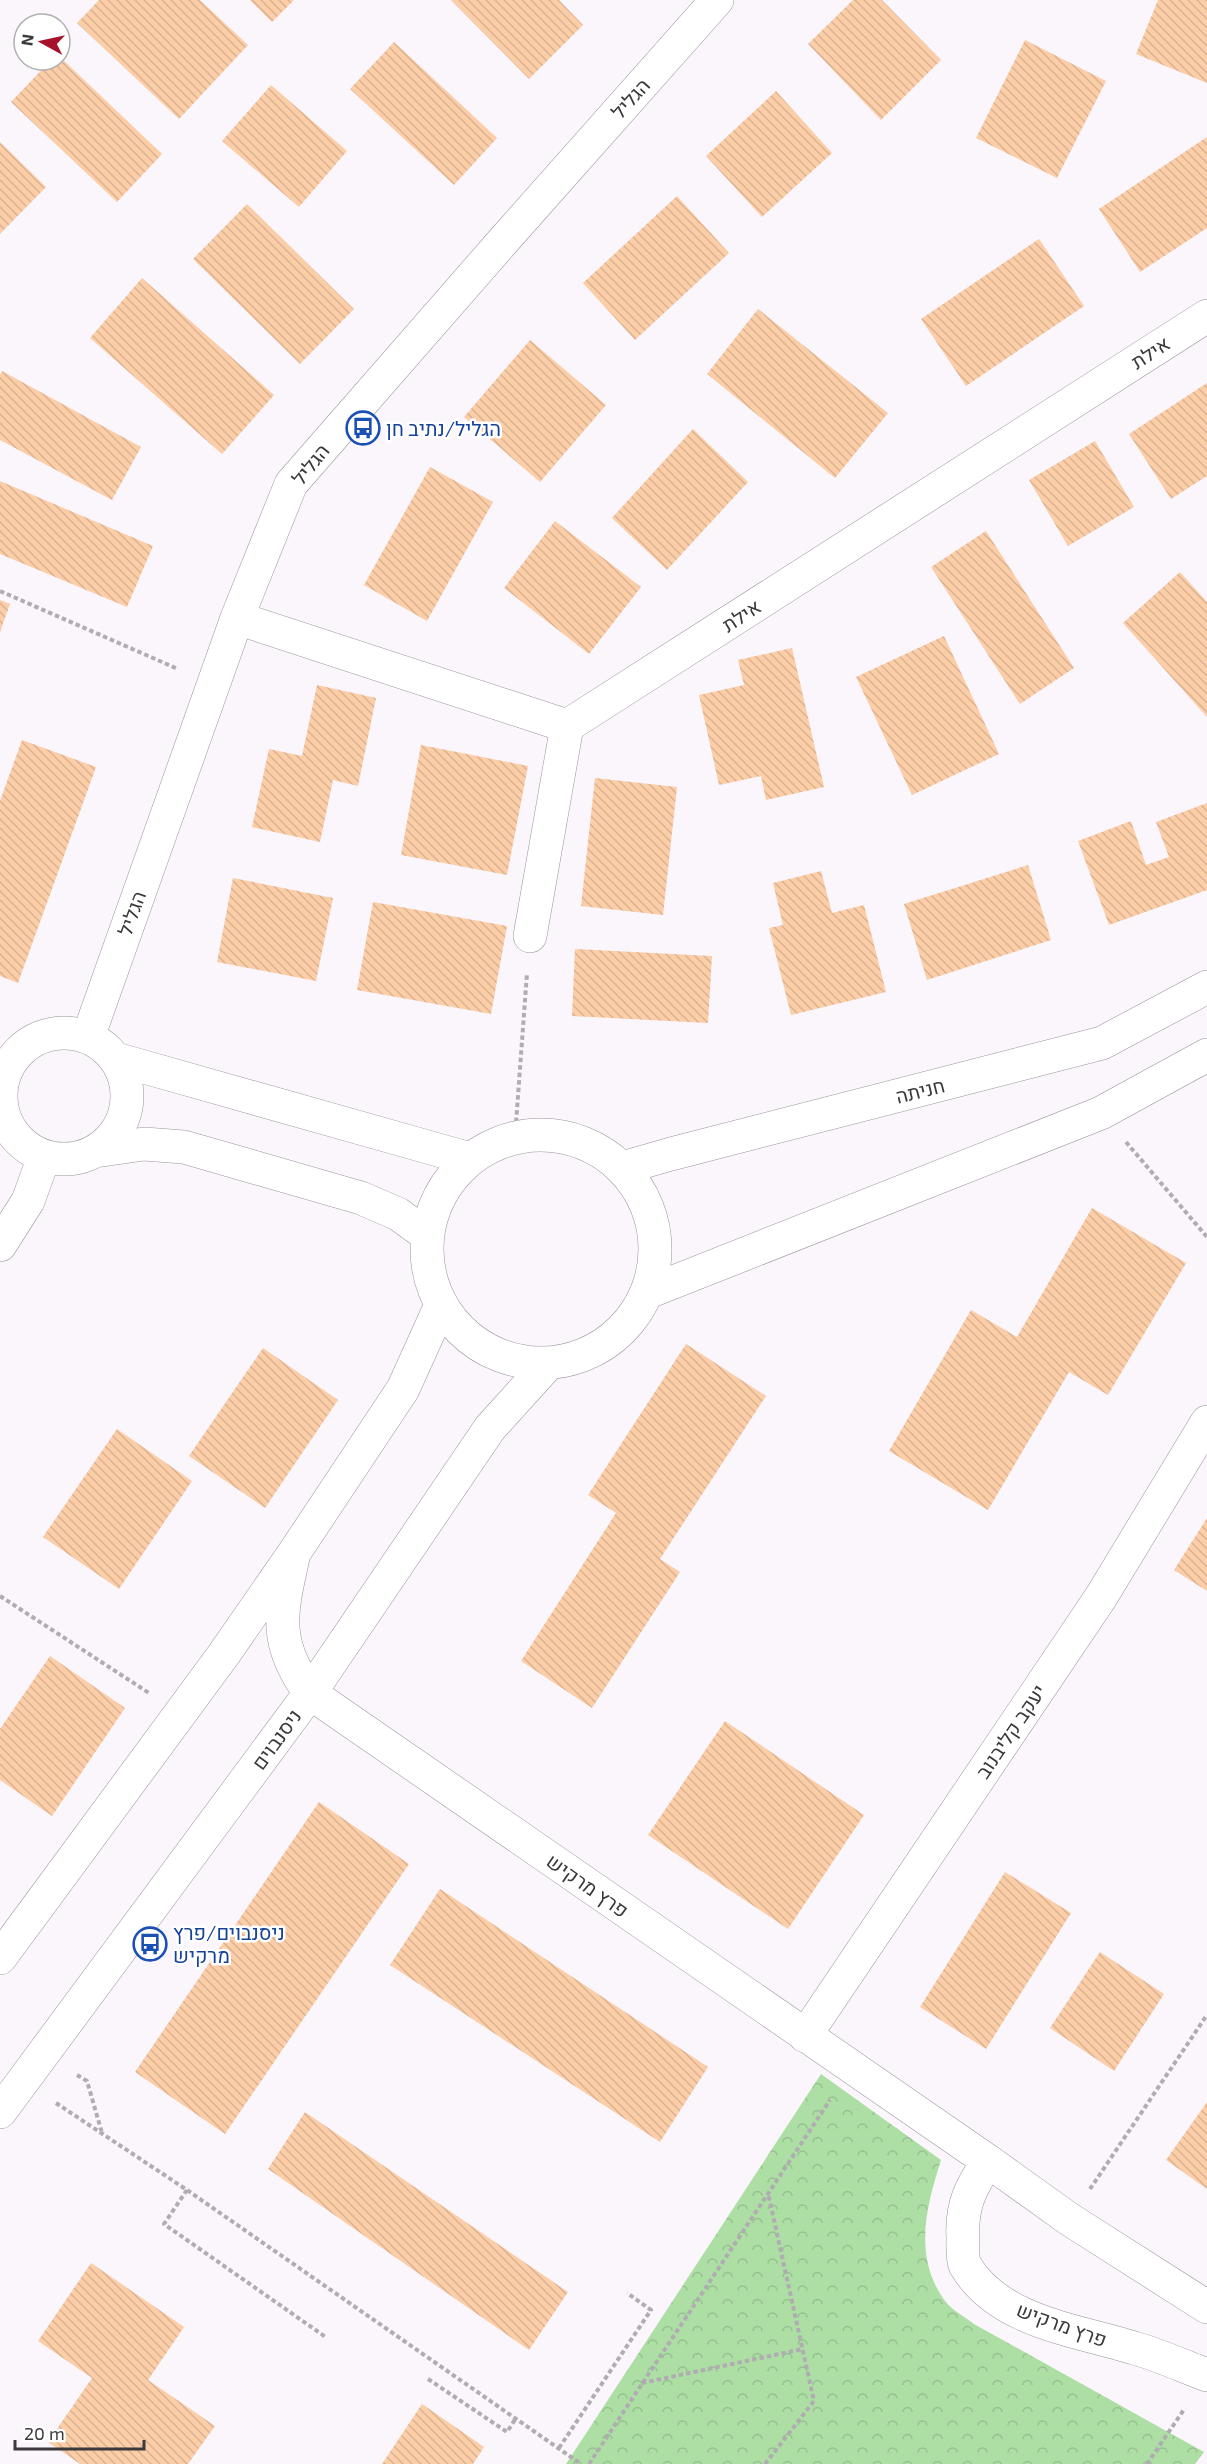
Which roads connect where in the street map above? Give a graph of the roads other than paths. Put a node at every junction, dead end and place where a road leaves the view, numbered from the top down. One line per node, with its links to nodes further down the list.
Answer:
1 (717, 0): 3 (street, הגליל)
2 (1207, 316): 4 (street, אילת)
3 (237, 618): 4 (street); 7 (street, הגליל)
4 (567, 726): 5 (street)
5 (530, 936)
6 (1207, 987): 14 (street, חניתה)
7 (88, 1037): 9 (street); 10 (street)
8 (1207, 1055): 17 (street)
9 (116, 1059): 11 (street); 13 (street)
10 (2, 1077): 12 (street)
11 (95, 1151): 12 (street); 15 (street)
12 (44, 1157): 16 (street)
13 (470, 1159): 14 (street); 15 (street)
14 (622, 1168): 17 (street)
15 (427, 1235): 18 (street)
16 (0, 1245)
17 (646, 1293): 19 (street)
18 (441, 1305): 19 (street); 21 (street)
19 (548, 1364): 22 (street, ניסנבוים)
20 (1207, 1422): 24 (street, יעקב קליבנוב)
21 (294, 1553): 22 (street, פרץ מרקיש); 23 (street)
22 (310, 1693): 24 (street, פרץ מרקיש); 25 (street, ניסנבוים)
23 (0, 1958)
24 (805, 2036): 26 (street, פרץ מרקיש)
25 (0, 2112)
26 (988, 2161): 27 (street, פרץ מרקיש); 28 (street, פרץ מרקיש)
27 (1207, 2307)
28 (1207, 2375)

